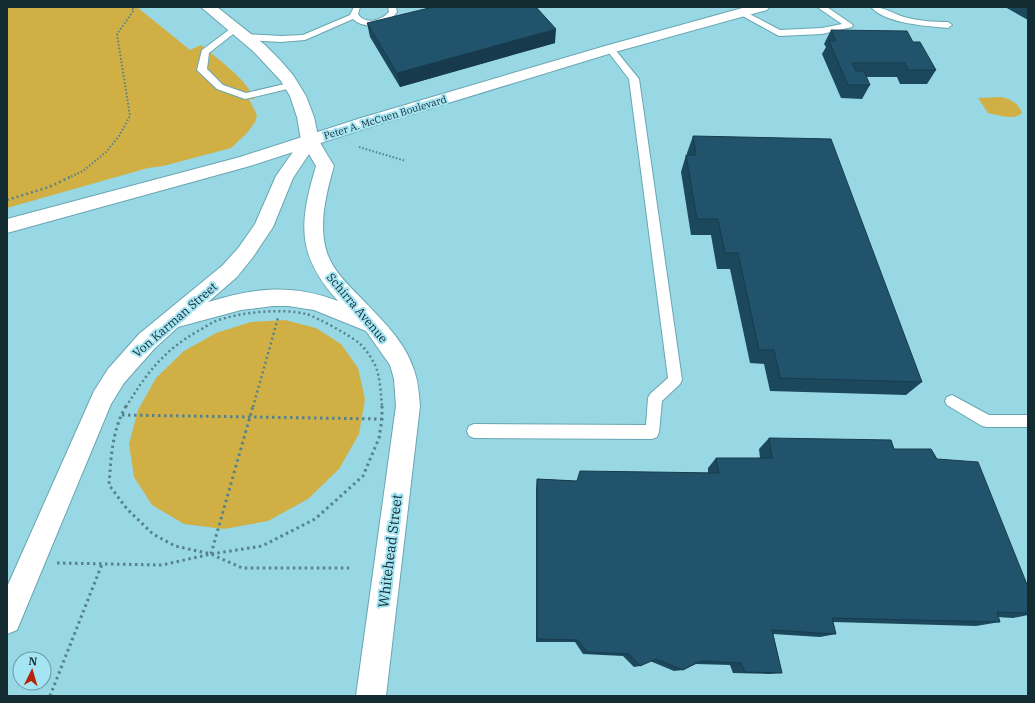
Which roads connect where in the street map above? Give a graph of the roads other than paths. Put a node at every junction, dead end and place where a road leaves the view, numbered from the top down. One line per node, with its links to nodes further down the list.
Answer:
1 (208, 7): 9 (street, Schirra Avenue)
2 (762, 7): 7 (street, Peter A. McCuen Boulevard)
3 (821, 7): 7 (lane)
4 (875, 7): 8 (lane)
5 (395, 8): 6 (lane)
6 (356, 10): 9 (lane)
7 (741, 13): 10 (street, Peter A. McCuen Boulevard)
8 (948, 25)
9 (239, 33): 11 (street, Schirra Avenue); 11 (lane)
10 (610, 49): 12 (street, Peter A. McCuen Boulevard); 19 (lane)
11 (293, 85): 12 (street, Schirra Avenue)
12 (310, 140): 13 (street, Peter A. McCuen Boulevard); 14 (street, Von Karman Street); 15 (street, Schirra Avenue)
13 (7, 226)
14 (167, 323): 15 (street); 20 (street, Von Karman Street)
15 (375, 327): 17 (street, Schirra Avenue)
16 (952, 401): 18 (lane)
17 (408, 406): 21 (street, Whitehead Street)
18 (1028, 421)
19 (474, 431)
20 (7, 620)
21 (372, 696)

